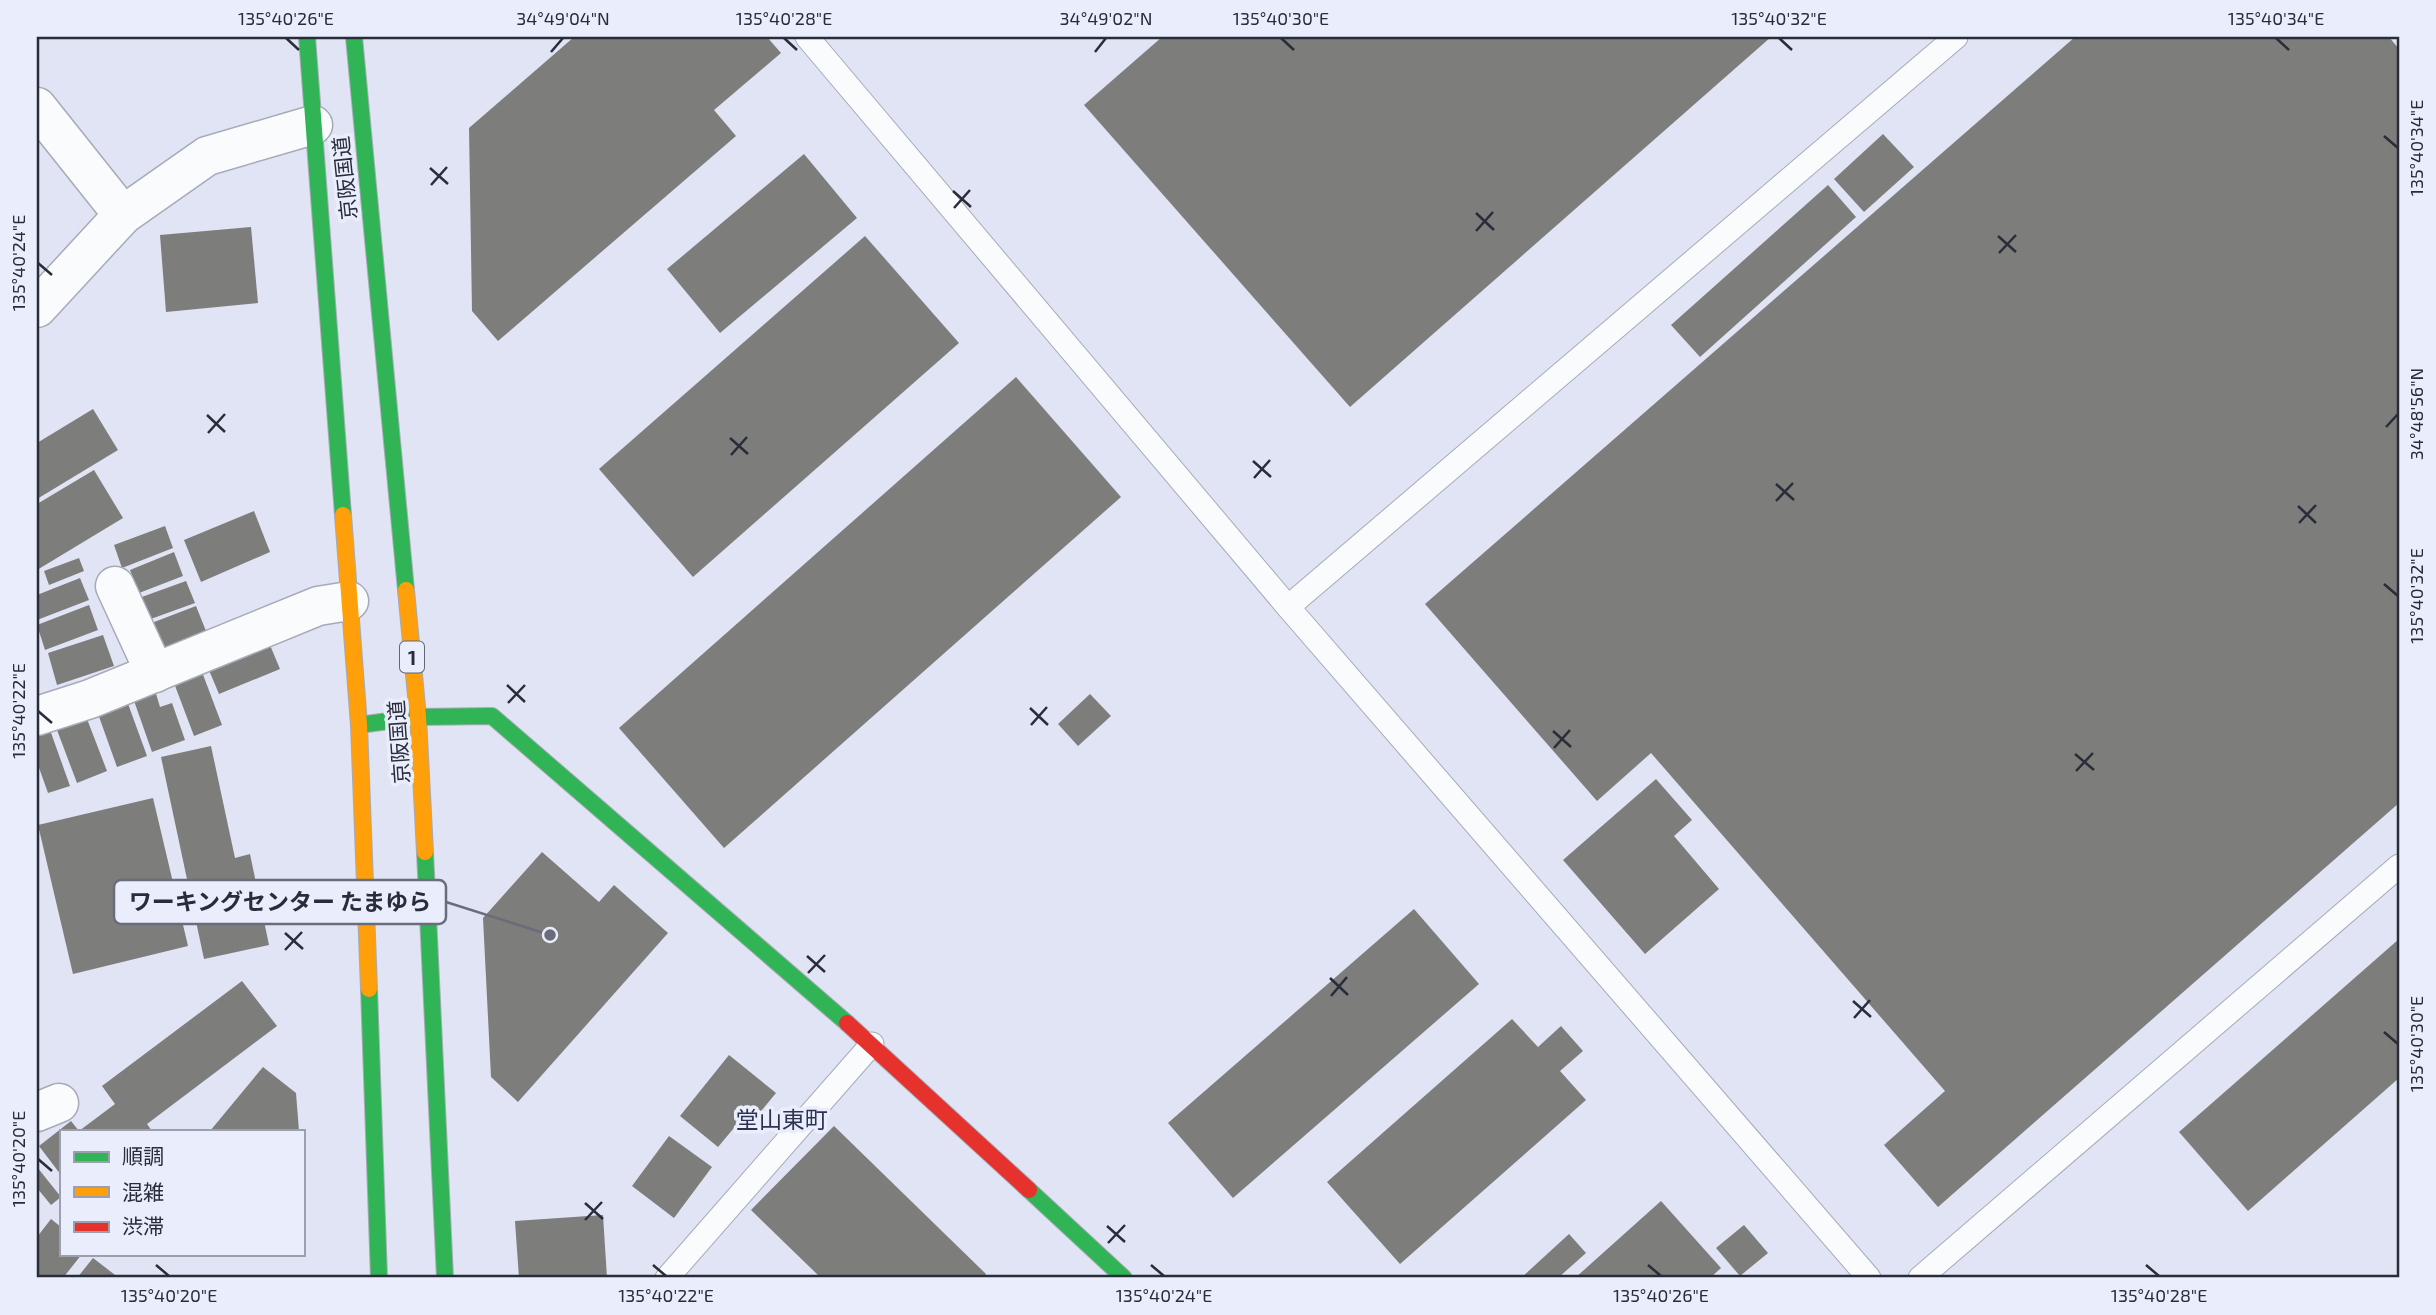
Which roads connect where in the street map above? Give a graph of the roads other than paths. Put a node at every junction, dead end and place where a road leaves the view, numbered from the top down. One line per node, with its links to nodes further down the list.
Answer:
1 (307, 37): 6 (main road, 京阪国道)
2 (354, 37): 14 (main road, 京阪国道 / 1)
3 (807, 37): 11 (lane)
4 (1956, 37): 11 (lane)
5 (37, 107): 7 (street)
6 (313, 125): 7 (street); 10 (main road, 京阪国道)
7 (123, 215): 8 (street)
8 (37, 308)
9 (115, 586): 12 (street)
10 (349, 601): 12 (street); 15 (main road, 京阪国道)
11 (1288, 607): 22 (lane)
12 (155, 673): 13 (street)
13 (37, 716)
14 (418, 717): 15 (main road); 17 (main road); 19 (main road, 京阪国道 / 1)
15 (359, 726): 18 (main road, 京阪国道)
16 (2399, 866): 23 (lane)
17 (872, 1044): 20 (lane); 21 (main road)
18 (379, 1278)
19 (445, 1278)
20 (667, 1278)
21 (1124, 1278)
22 (1869, 1278)
23 (1920, 1278)

